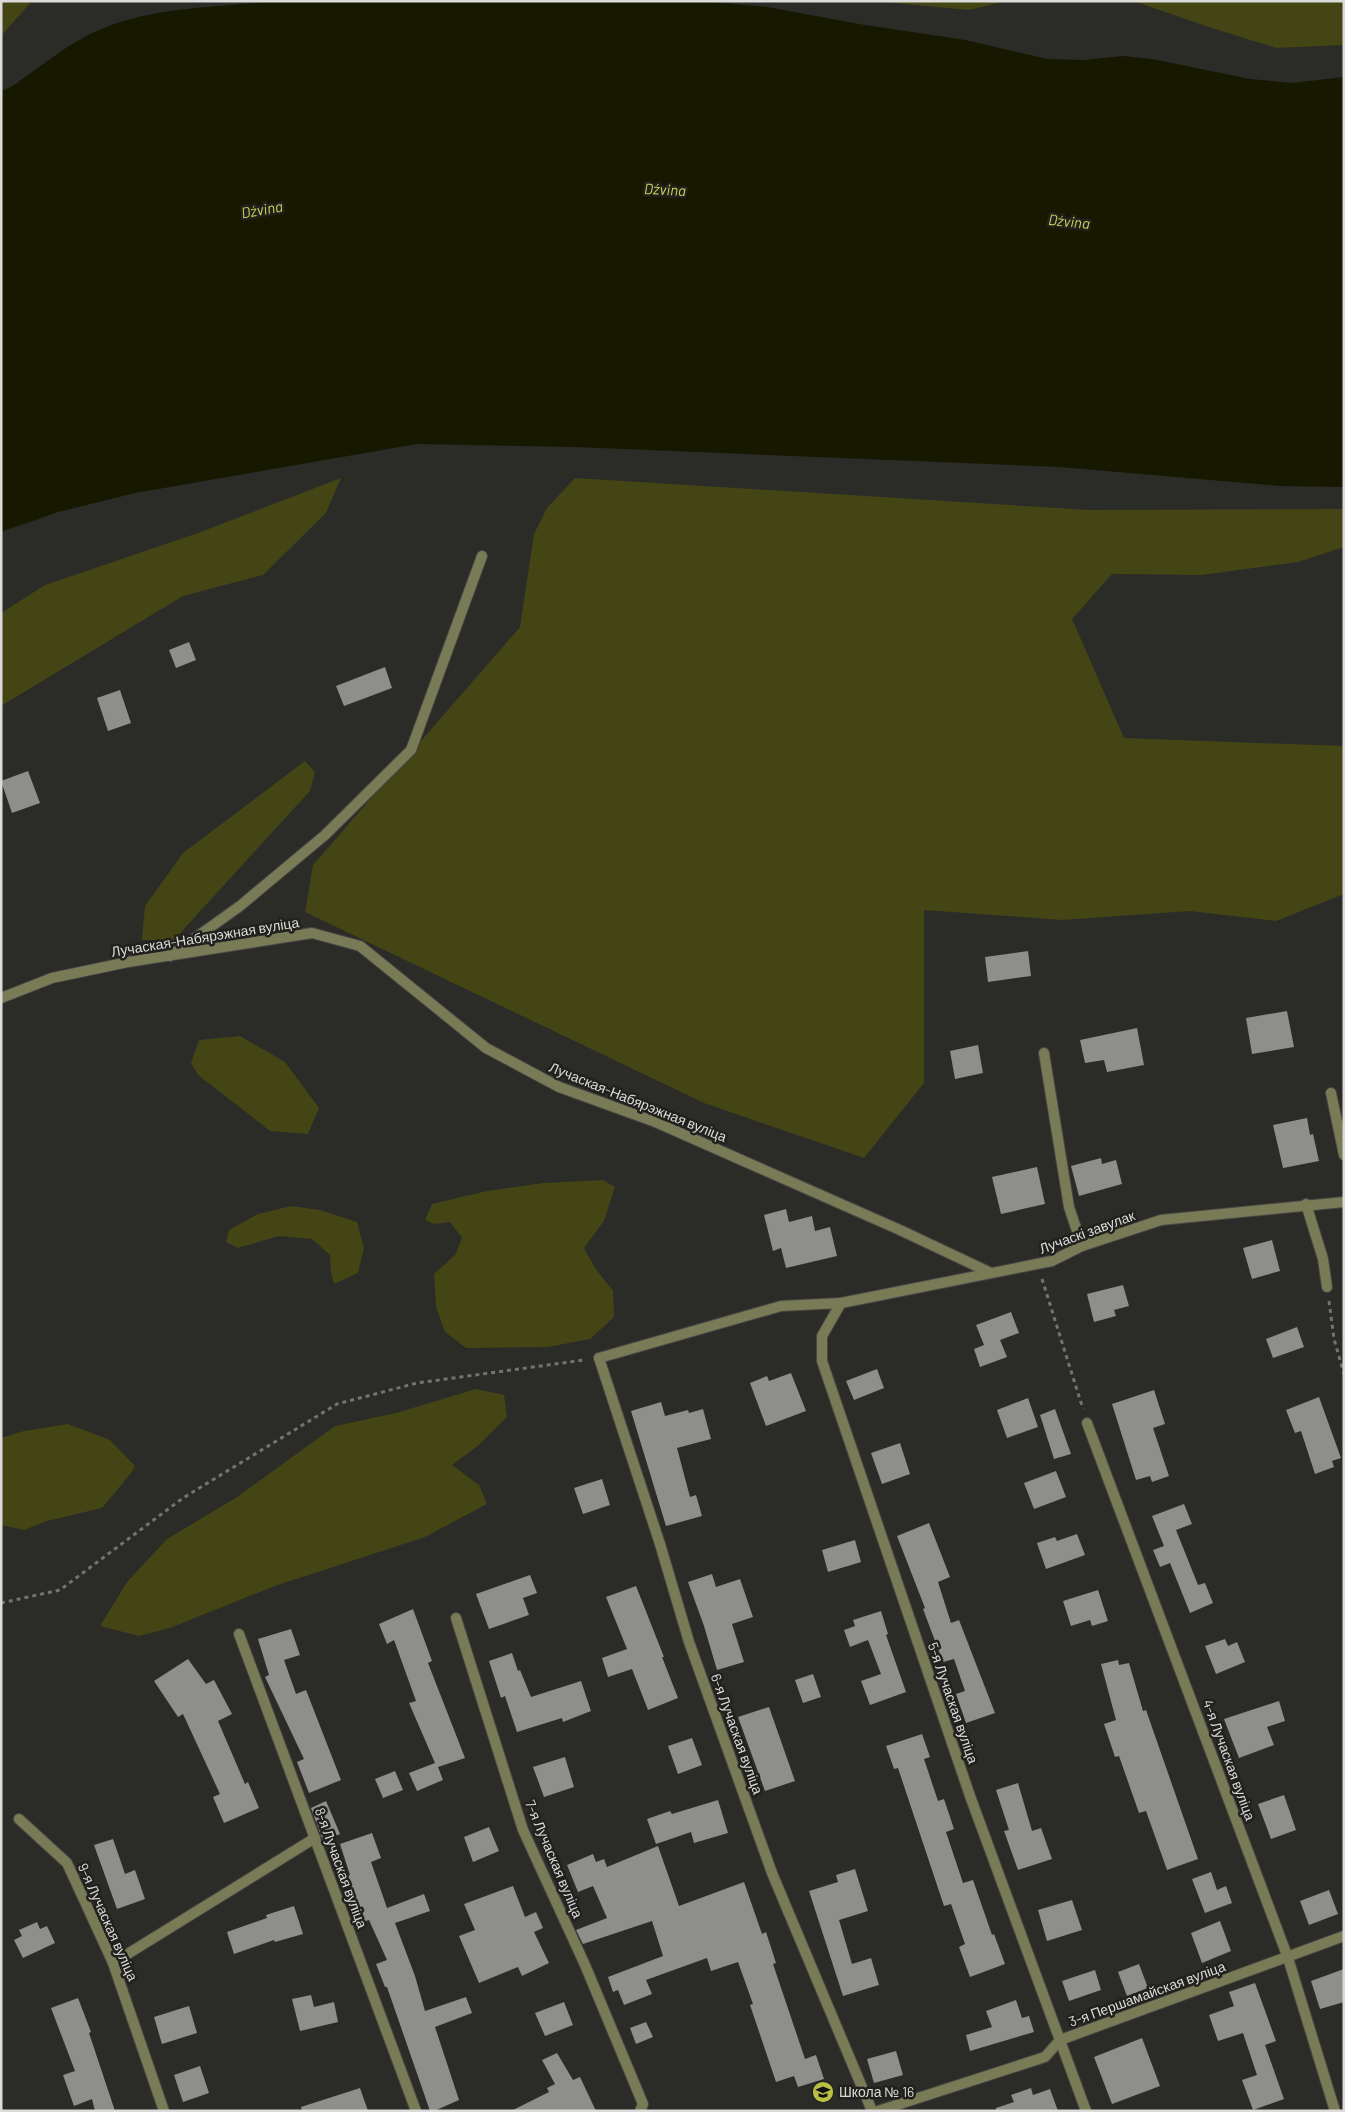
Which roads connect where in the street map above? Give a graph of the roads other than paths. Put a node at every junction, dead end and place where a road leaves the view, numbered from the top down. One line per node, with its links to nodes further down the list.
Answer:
1 (482, 556): 2 (street)
2 (170, 956): 3 (street, Лучаская-Набярэжная вуліца); 10 (street, Лучаская-Набярэжная вуліца)
3 (1, 998)
4 (1044, 1053): 9 (street)
5 (1331, 1094): 6 (street)
6 (1344, 1155)
7 (1344, 1202): 8 (street, Лучаскі завулак)
8 (1306, 1204): 9 (street, Лучаскі завулак); 11 (street)
9 (1082, 1246): 10 (street, Лучаскі завулак)
10 (991, 1273): 12 (street, Лучаскі завулак)
11 (1327, 1287)
12 (841, 1303): 13 (street, Лучаскі завулак); 22 (street, 5-я Лучаская вуліца)
13 (599, 1358): 26 (street, 6-я Лучаская вуліца)
14 (1087, 1423): 20 (street, 4-я Лучаская вуліца)
15 (456, 1618): 23 (street, 7-я Лучаская вуліца)
16 (239, 1634): 18 (street, 8-я Лучаская вуліца)
17 (19, 1819): 21 (street, 9-я Лучаская вуліца)
18 (315, 1838): 21 (street); 25 (street, 8-я Лучаская вуліца)
19 (1344, 1936): 20 (street, 3-я Першамайская вуліца)
20 (1288, 1958): 22 (street, 3-я Першамайская вуліца); 29 (street, 4-я Лучаская вуліца)
21 (114, 1963): 24 (street, 9-я Лучаская вуліца)
22 (1060, 2040): 27 (street, 3-я Першамайская вуліца); 28 (street, 5-я Лучаская вуліца)
23 (641, 2107)
24 (164, 2111)
25 (416, 2111)
26 (872, 2111)
27 (878, 2111)
28 (1086, 2111)
29 (1336, 2111)

